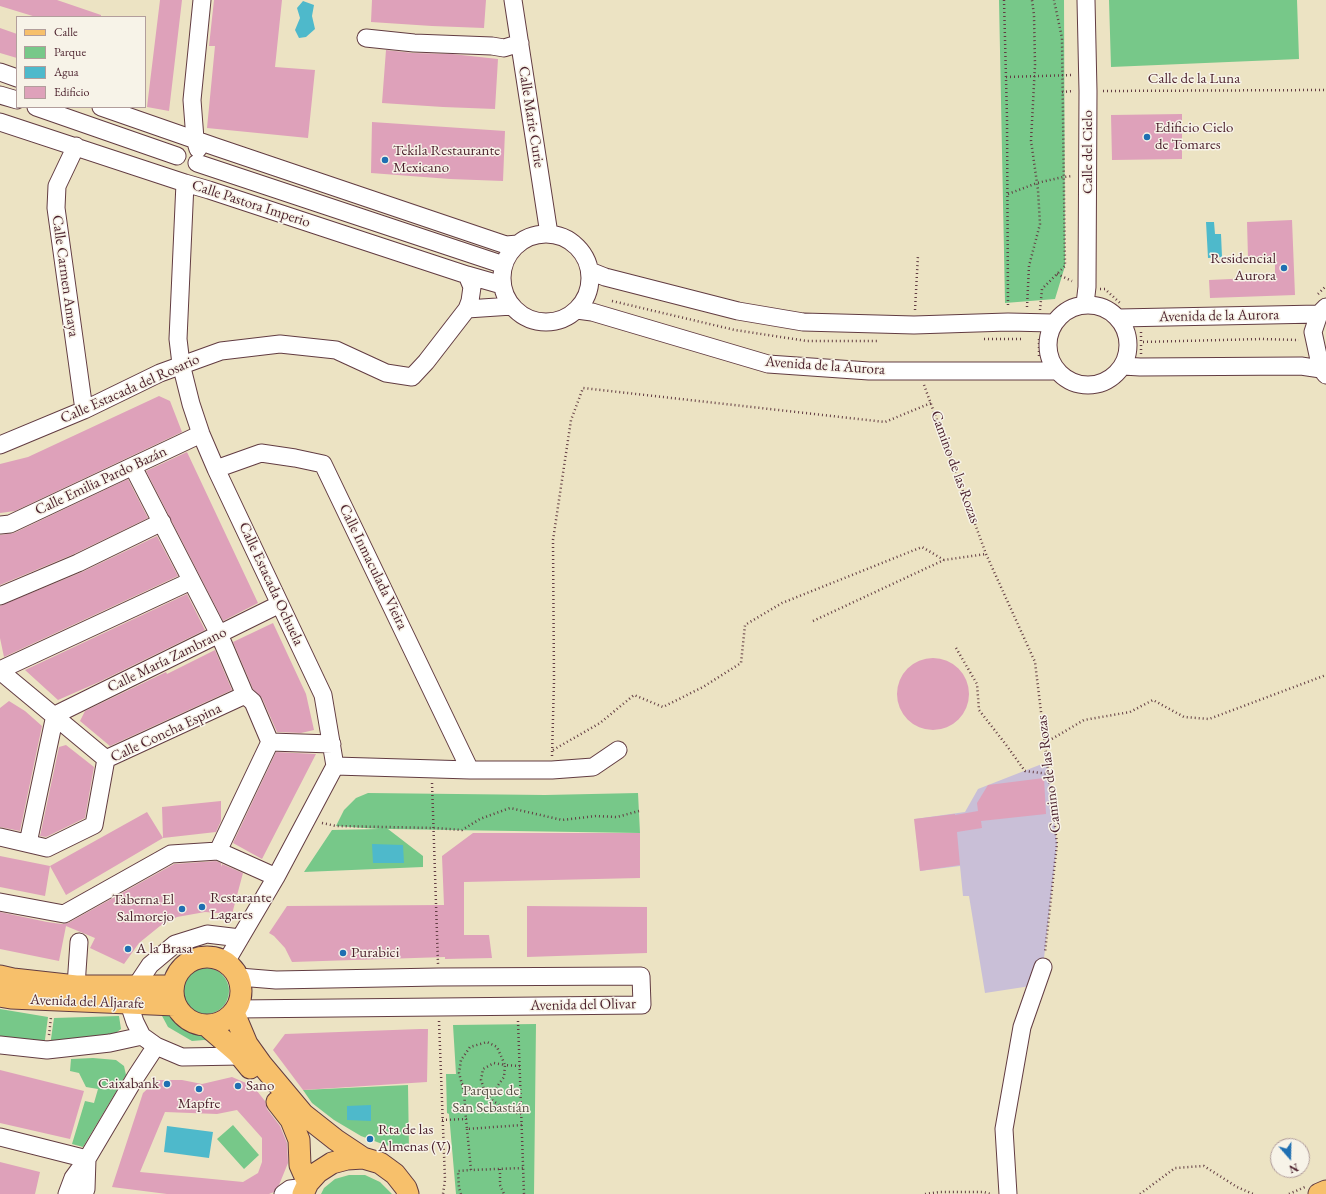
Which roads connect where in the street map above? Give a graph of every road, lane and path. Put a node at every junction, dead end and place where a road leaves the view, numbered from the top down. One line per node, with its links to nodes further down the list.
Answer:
1 (202, 0): 22 (street)
2 (513, 0): 8 (street, Calle Marie Curie)
3 (1004, 0): 11 (path)
4 (1032, 0): 12 (path)
5 (1054, 0): 10 (path)
6 (1086, 0): 14 (street, Calle del Cielo)
7 (366, 38): 8 (street)
8 (520, 43): 31 (street, Calle Marie Curie)
9 (0, 72): 13 (street)
10 (1061, 76): 12 (path); 14 (path); 16 (path)
11 (1006, 77): 12 (path); 30 (path)
12 (1034, 77): 29 (path)
13 (16, 78)
14 (1087, 83): 15 (path, Calle de la Luna); 16 (path, Calle de la Luna); 26 (street, Calle del Cielo)
15 (1326, 90)
16 (1062, 92): 27 (path)
17 (0, 95): 18 (street)
18 (16, 100)
19 (39, 108): 24 (street)
20 (104, 108): 22 (street)
21 (0, 122): 23 (street, Calle Pastora Imperio)
22 (195, 139): 24 (street); 25 (street); 32 (street)
23 (76, 146): 28 (street, Calle Pastora Imperio); 55 (street, Calle Carmen Amaya)
24 (177, 156): 28 (street)
25 (196, 163): 28 (street); 34 (street)
26 (1088, 175): 27 (path); 38 (street, Calle del Cielo)
27 (1063, 177): 29 (path); 42 (path)
28 (185, 183): 36 (street, Calle Pastora Imperio); 49 (street, Calle Estacada Ochuela)
29 (1037, 184): 30 (path); 46 (path)
30 (1008, 194): 45 (path)
31 (549, 234): 32 (street); 35 (street)
32 (518, 244): 34 (street)
33 (918, 255): 48 (path)
34 (504, 265): 37 (street)
35 (590, 271): 41 (street); 48 (street)
36 (467, 275): 37 (street, Calle Pastora Imperio); 40 (street)
37 (502, 285): 39 (street)
38 (1085, 304): 44 (street); 47 (street)
39 (512, 306): 40 (street); 41 (street)
40 (467, 309): 49 (street, Calle Estacada del Rosario)
41 (577, 310): 51 (street, Avenida de la Aurora)
42 (1040, 310)
43 (1323, 310): 44 (street, Avenida de la Aurora); 53 (street)
44 (1119, 318): 50 (street)
45 (1008, 322): 46 (street); 48 (street)
46 (1026, 322): 47 (street)
47 (1053, 323): 52 (street)
48 (914, 325)
49 (181, 364): 55 (street, Calle Estacada del Rosario); 56 (street, Calle Estacada Ochuela)
50 (1123, 366): 52 (street); 53 (street)
51 (919, 371): 52 (street, Avenida de la Aurora); 54 (path, Camino de las Rozas)
52 (1057, 371)
53 (1323, 372)
54 (931, 403): 62 (path, Camino de las Rozas); 77 (path)
55 (84, 410): 57 (street, Calle Estacada del Rosario)
56 (201, 434): 58 (street, Calle Emilia Pardo Bazán); 59 (street, Calle Estacada Ochuela)
57 (0, 445)
58 (133, 467): 60 (street); 61 (street, Calle Emilia Pardo Bazán)
59 (216, 469): 66 (street, Calle Estacada Ochuela); 81 (street, Calle Inmaculada Vieira)
60 (162, 522): 64 (street); 65 (street)
61 (0, 525)
62 (986, 554): 63 (path); 75 (path, Camino de las Rozas)
63 (944, 560): 67 (path); 77 (path)
64 (191, 581): 68 (street); 70 (street)
65 (0, 596)
66 (280, 604): 68 (street, Calle María Zambrano); 76 (street, Calle Estacada Ochuela)
67 (812, 621)
68 (219, 634): 72 (street); 73 (street, Calle María Zambrano)
69 (956, 648): 83 (path)
70 (0, 670): 73 (street)
71 (1326, 675): 75 (path)
72 (245, 695): 74 (street); 79 (street, Calle Concha Espina)
73 (55, 715): 79 (street); 87 (street)
74 (270, 742): 76 (street); 88 (street)
75 (1045, 742): 83 (path, Camino de las Rozas)
76 (332, 744): 80 (street, Calle Estacada Ochuela)
77 (553, 750): 82 (path)
78 (618, 750): 82 (street)
79 (106, 759): 87 (street, Calle Concha Espina)
80 (335, 766): 81 (street); 85 (street)
81 (470, 770): 82 (street)
82 (552, 770)
83 (1049, 774): 93 (path, Camino de las Rozas)
84 (639, 811): 85 (path)
85 (307, 819): 89 (street)
86 (0, 837): 87 (street, Calle Concha Espina)
87 (28, 844)
88 (218, 851): 89 (street); 90 (street)
89 (276, 877): 91 (street)
90 (0, 902)
91 (240, 938): 94 (street); 101 (street)
92 (79, 942): 96 (street)
93 (1043, 967): 136 (street)
94 (232, 970): 98 (main road); 100 (main road); 100 (street, Avenida del Olivar)
95 (0, 976): 96 (main road, Avenida del Aljarafe)
96 (76, 986): 101 (main road, Avenida del Aljarafe)
97 (0, 996): 99 (main road, Avenida del Aljarafe)
98 (174, 996): 101 (main road, Avenida del Aljarafe); 105 (main road)
99 (53, 1000): 101 (main road, Avenida del Aljarafe); 108 (path)
100 (235, 1011): 105 (main road); 120 (main road)
101 (136, 1012): 107 (street); 108 (street)
102 (510, 1020): 111 (path)
103 (432, 1022): 104 (path)
104 (439, 1022)
105 (206, 1026): 109 (main road)
106 (0, 1045): 108 (street)
107 (156, 1046): 109 (street); 121 (street)
108 (47, 1050)
109 (241, 1056): 125 (main road)
110 (505, 1065): 111 (path); 112 (path); 113 (path); 113 (path)
111 (520, 1066): 114 (path)
112 (462, 1084): 113 (path); 115 (path)
113 (485, 1092): 114 (path)
114 (522, 1114): 117 (path)
115 (466, 1119): 116 (path); 118 (path)
116 (442, 1120)
117 (522, 1125): 118 (path); 122 (path)
118 (467, 1129): 124 (path)
119 (0, 1137): 121 (street)
120 (363, 1158): 125 (main road); 127 (main road)
121 (87, 1159): 128 (street); 129 (street)
122 (523, 1168): 123 (path); 133 (path)
123 (500, 1169): 124 (path); 132 (path)
124 (471, 1170): 131 (path)
125 (306, 1188): 130 (street)
126 (1326, 1191): 139 (main road)
127 (409, 1192)
128 (67, 1194)
129 (84, 1194)
130 (283, 1194)
131 (461, 1194)
132 (504, 1194)
133 (524, 1194)
134 (925, 1194): 135 (path)
135 (991, 1194)
136 (1008, 1194)
137 (1140, 1194): 138 (path)
138 (1253, 1194)
139 (1319, 1194)

